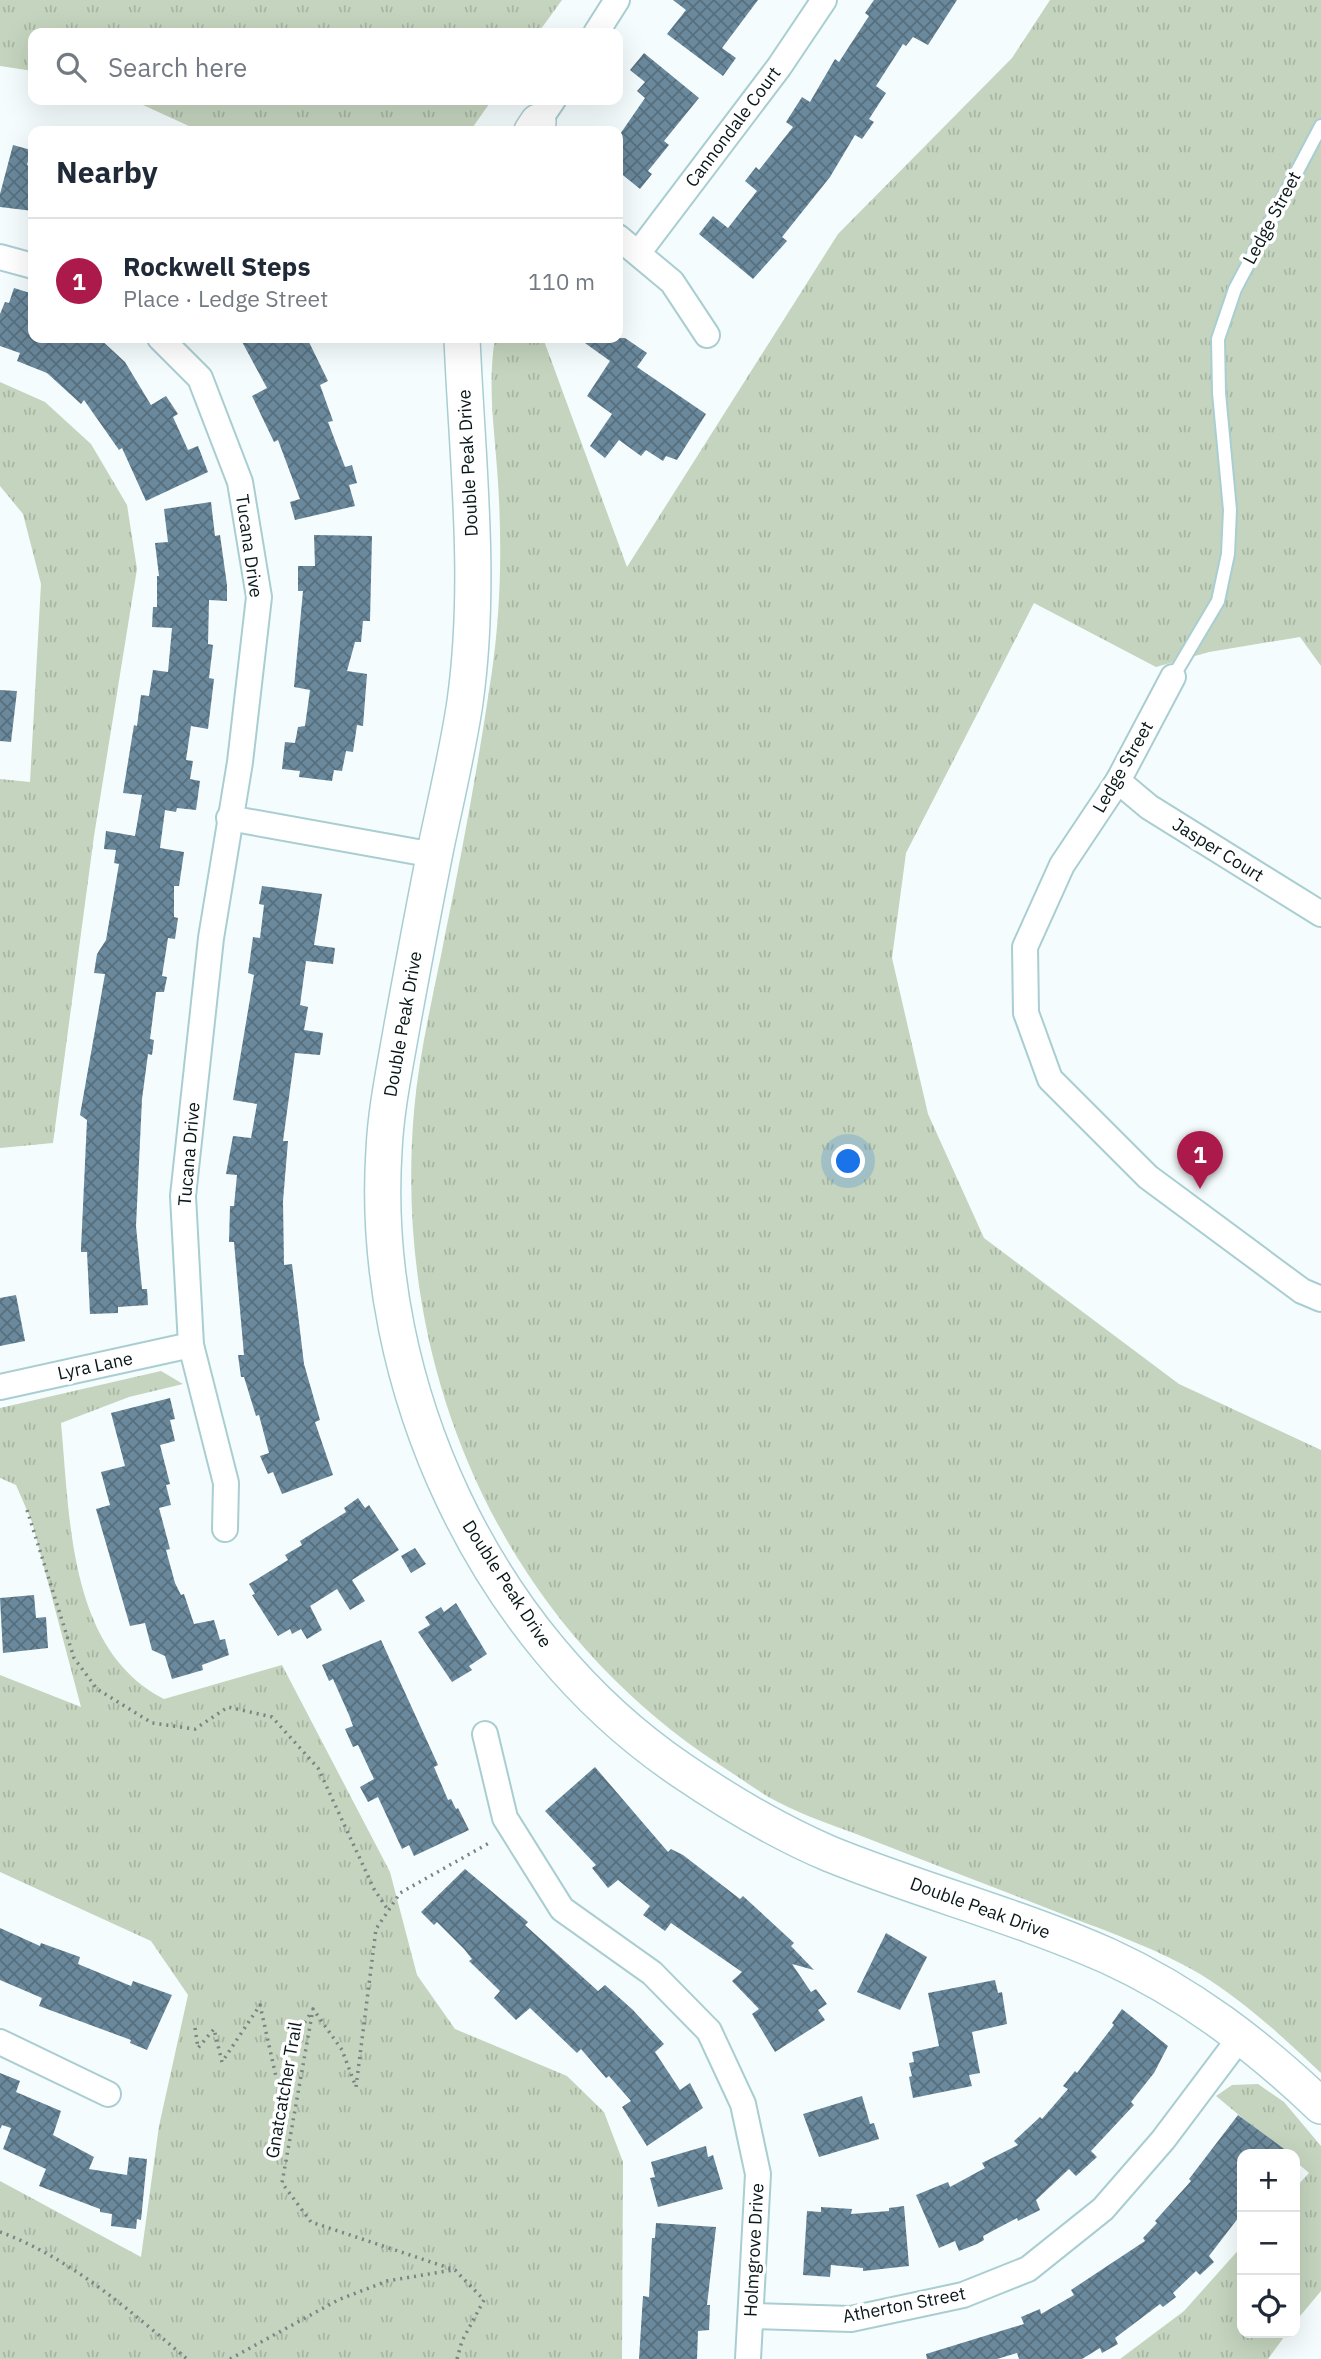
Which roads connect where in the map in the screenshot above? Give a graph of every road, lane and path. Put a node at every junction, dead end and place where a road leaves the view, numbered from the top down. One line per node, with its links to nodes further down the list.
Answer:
1 (617, 0): 3 (street)
2 (824, 0): 6 (street, Cannondale Court)
3 (599, 28)
4 (1321, 126): 12 (lane, Ledge Street)
5 (623, 241): 6 (street)
6 (639, 252): 9 (street)
7 (0, 257): 8 (street)
8 (28, 265)
9 (707, 334)
10 (165, 343): 14 (street, Tucana Drive)
11 (462, 343): 15 (street, Double Peak Drive)
12 (1173, 677): 13 (street, Ledge Street)
13 (1118, 781): 16 (street, Jasper Court); 17 (street, Ledge Street)
14 (229, 818): 15 (street); 18 (street, Tucana Drive)
15 (434, 855): 27 (street, Double Peak Drive)
16 (1321, 914)
17 (1321, 1299)
18 (191, 1345): 19 (street, Lyra Lane); 21 (street, Tucana Drive)
19 (0, 1387)
20 (27, 1510): 24 (path)
21 (225, 1529)
22 (485, 1734): 33 (street, Holmgrove Drive)
23 (491, 1842): 24 (path, Gnatcatcher Trail)
24 (388, 1910): 25 (path, Gnatcatcher Trail)
25 (313, 2009): 26 (path); 32 (path, Gnatcatcher Trail)
26 (195, 2028)
27 (1242, 2035): 30 (street, Double Peak Drive); 33 (street, Atherton Street)
28 (0, 2042): 29 (street)
29 (108, 2094)
30 (1321, 2106)
31 (0, 2232): 34 (path)
32 (455, 2270): 35 (path); 36 (path, Gnatcatcher Trail)
33 (751, 2316): 37 (street, Holmgrove Drive)
34 (187, 2359)
35 (230, 2359)
36 (457, 2359)
37 (748, 2359)

